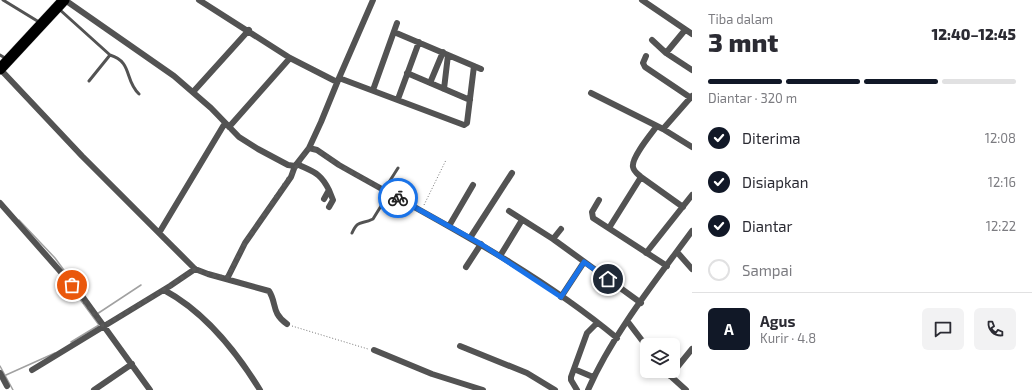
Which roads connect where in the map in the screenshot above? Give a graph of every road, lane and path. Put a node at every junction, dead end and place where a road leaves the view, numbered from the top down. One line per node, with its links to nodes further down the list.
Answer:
1 (3, 0): 7 (lane)
2 (199, 0): 8 (street)
3 (373, 0): 25 (street)
4 (642, 0): 9 (street)
5 (62, 3): 7 (highway); 16 (lane); 30 (street)
6 (397, 23): 10 (street)
7 (42, 25): 18 (highway)
8 (249, 30): 19 (street); 30 (street)
9 (685, 30): 11 (street); 15 (street)
10 (394, 32): 13 (street); 29 (street)
11 (692, 34)
12 (652, 40): 15 (street)
13 (419, 42): 14 (street); 24 (street)
14 (445, 53): 20 (street); 27 (street); 28 (street)
15 (666, 53): 23 (street)
16 (110, 55): 26 (lane); 32 (lane)
17 (646, 56): 33 (street)
18 (4, 58): 21 (highway)
19 (290, 58): 25 (street); 36 (street)
20 (474, 66): 22 (street); 35 (street)
21 (0, 69): 62 (street)
22 (481, 69)
23 (692, 70)
24 (407, 73): 27 (street); 34 (street)
25 (338, 80): 29 (street); 40 (street)
26 (89, 81)
27 (430, 83): 28 (street)
28 (444, 89): 35 (street)
29 (373, 90): 34 (street)
30 (194, 92): 36 (street)
31 (591, 93): 37 (street)
32 (139, 94)
33 (691, 97): 38 (street)
34 (398, 99): 35 (street)
35 (470, 100)
36 (227, 125): 42 (street); 62 (street)
37 (657, 126): 38 (street); 45 (street)
38 (663, 129): 39 (street)
39 (692, 147)
40 (309, 148): 42 (street); 48 (street)
41 (446, 160): 55 (path)
42 (296, 165): 47 (street); 75 (street)
43 (398, 168): 48 (lane)
44 (512, 173): 64 (street)
45 (641, 177): 53 (street); 59 (street)
46 (473, 185): 58 (street)
47 (329, 190): 50 (street); 54 (street)
48 (387, 192): 55 (street); 63 (lane)
49 (692, 194): 53 (street)
50 (324, 199)
51 (599, 200): 59 (street)
52 (0, 203): 82 (street)
53 (683, 206): 68 (street)
54 (329, 207)
55 (420, 210): 58 (street)
56 (509, 211): 57 (street)
57 (522, 220): 65 (street); 69 (street)
58 (449, 226): 64 (street)
59 (609, 228): 68 (street)
60 (561, 229): 65 (street)
61 (692, 231): 67 (street)
62 (159, 233): 73 (street)
63 (352, 233)
64 (470, 238): 66 (street)
65 (553, 240): 70 (street)
66 (481, 244): 69 (street); 72 (street)
67 (677, 252): 71 (street); 74 (street)
68 (646, 253): 71 (street)
69 (500, 256): 77 (street)
70 (584, 262): 77 (street); 78 (street)
71 (667, 266): 78 (street)
72 (466, 267)
73 (195, 269): 75 (street); 76 (street)
74 (692, 269)
75 (227, 278): 81 (street)
76 (164, 290): 82 (street); 98 (street)
77 (561, 297): 80 (street)
78 (641, 303): 79 (street)
79 (628, 322): 83 (street); 84 (street)
80 (597, 323): 83 (street); 90 (street)
81 (287, 324): 87 (path)
82 (103, 326): 89 (street); 91 (street)
83 (617, 338): 93 (street)
84 (640, 338)
85 (460, 346): 100 (street)
86 (692, 349): 88 (street)
87 (374, 350): 99 (street)
88 (680, 361)
89 (132, 364): 96 (street); 97 (street)
90 (574, 369): 93 (street); 101 (street)
91 (32, 370)
92 (0, 373): 95 (street)
93 (593, 377): 102 (street)
94 (673, 378): 103 (street)
95 (7, 386)
96 (94, 390)
97 (150, 390)
98 (260, 390)
99 (483, 390)
100 (555, 390)
101 (577, 390)
102 (588, 390)
103 (686, 390)

